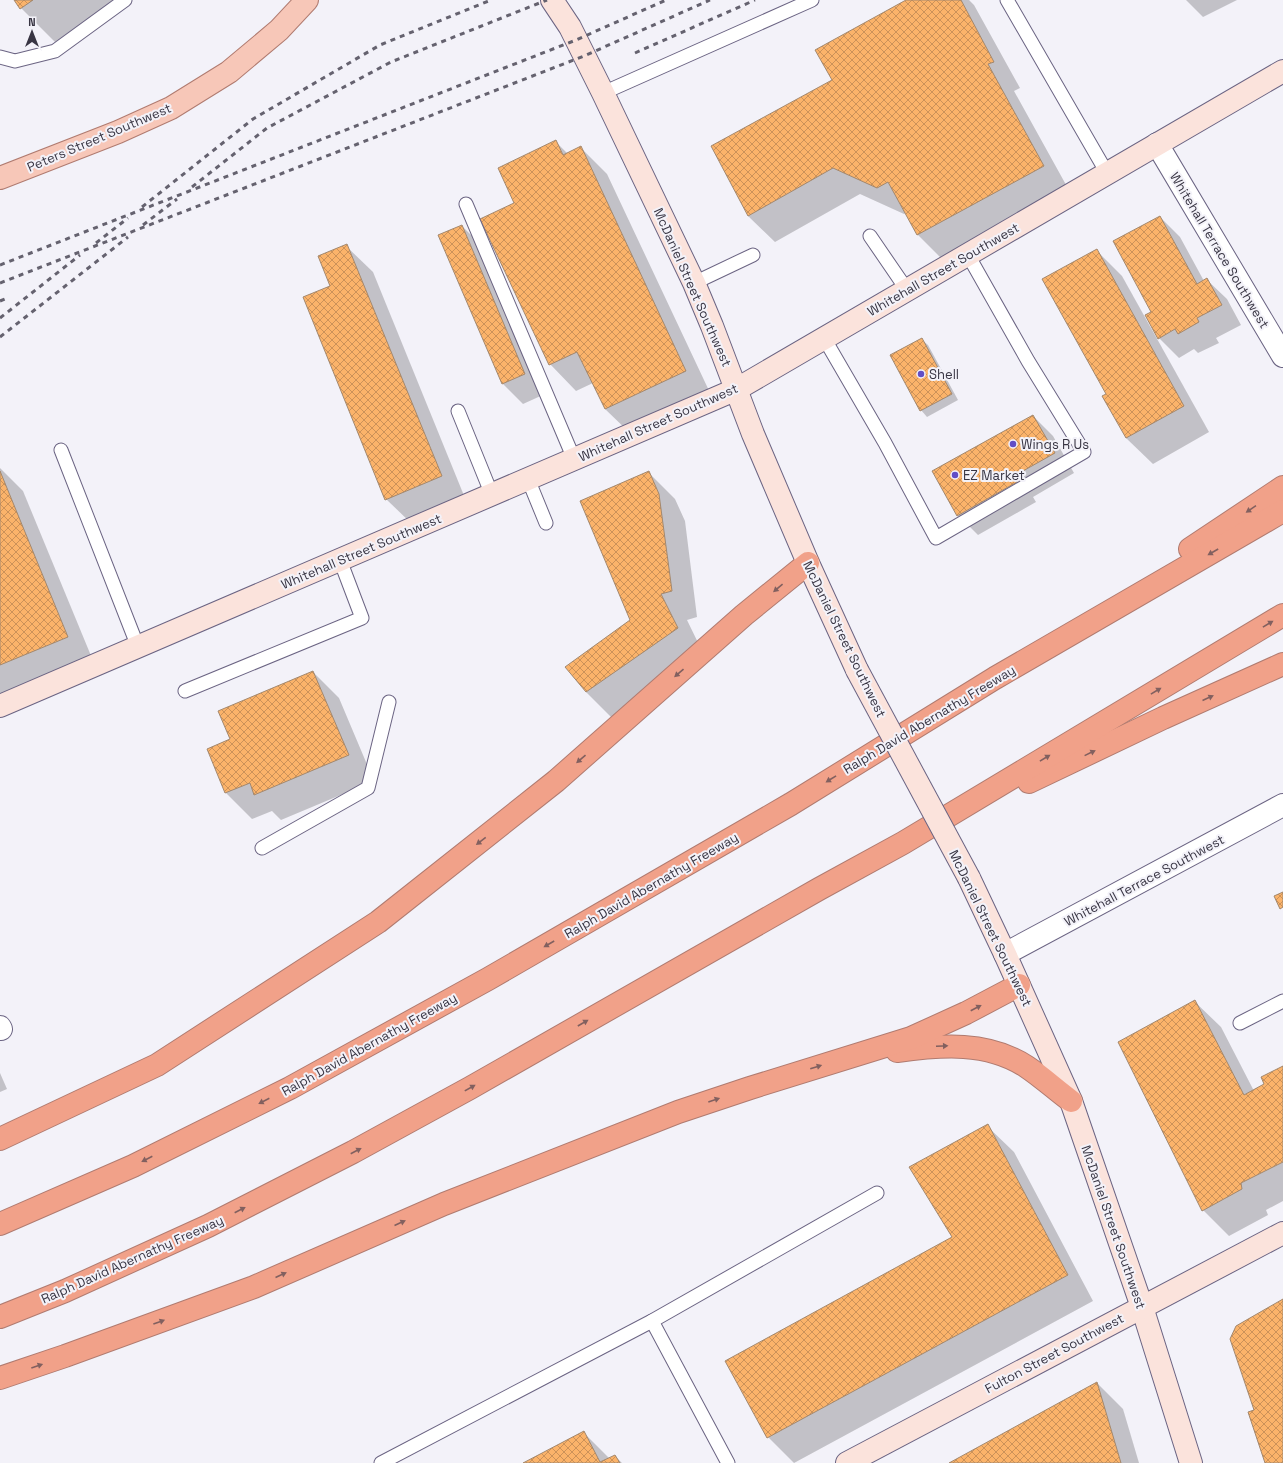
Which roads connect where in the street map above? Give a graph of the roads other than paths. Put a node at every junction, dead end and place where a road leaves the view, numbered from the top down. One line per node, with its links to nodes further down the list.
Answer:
1 (125, 0): 6 (lane)
2 (307, 0): 11 (main road, Peters Street Southwest)
3 (552, 0): 8 (street, McDaniel Street Southwest)
4 (812, 0): 8 (lane)
5 (1007, 0): 10 (lane)
6 (0, 57)
7 (1283, 71): 9 (street, Whitehall Street Southwest)
8 (603, 93): 16 (street, McDaniel Street Southwest)
9 (1157, 144): 10 (street, Whitehall Street Southwest); 19 (street, Whitehall Terrace Southwest)
10 (1107, 173): 15 (street, Whitehall Street Southwest)
11 (0, 178)
12 (466, 204): 23 (lane)
13 (870, 236): 17 (lane)
14 (753, 255): 16 (lane)
15 (968, 255): 17 (street, Whitehall Street Southwest); 18 (lane)
16 (694, 283): 20 (street, McDaniel Street Southwest)
17 (906, 290): 18 (street, Whitehall Street Southwest)
18 (824, 338): 20 (street, Whitehall Street Southwest)
19 (1283, 356)
20 (737, 389): 23 (street, Whitehall Street Southwest); 30 (street, McDaniel Street Southwest)
21 (458, 411): 26 (lane)
22 (61, 450): 32 (lane)
23 (574, 459): 24 (street, Whitehall Street Southwest)
24 (528, 479): 26 (street, Whitehall Street Southwest); 28 (lane)
25 (1283, 487): 34 (highway, one-way to 34)
26 (492, 495): 29 (street, Whitehall Street Southwest)
27 (1283, 511): 34 (highway, Ralph David Abernathy Freeway, one-way to 34)
28 (546, 523)
29 (340, 560): 32 (street, Whitehall Street Southwest); 35 (lane)
30 (808, 563): 41 (street, McDaniel Street Southwest, bridge); 47 (highway, one-way to 47)
31 (1283, 615): 39 (highway, Ralph David Abernathy Freeway, one-way to 31)
32 (138, 647): 37 (street, Whitehall Street Southwest)
33 (1283, 664): 39 (highway, one-way to 33)
34 (995, 678): 49 (highway, Ralph David Abernathy Freeway, one-way to 49)
35 (185, 691)
36 (389, 702): 40 (lane)
37 (0, 706)
38 (1283, 805): 41 (street, Whitehall Terrace Southwest)
39 (903, 843): 52 (highway, Ralph David Abernathy Freeway, one-way to 39)
40 (262, 848)
41 (1005, 954): 42 (street, McDaniel Street Southwest)
42 (1019, 985): 45 (highway, one-way to 42); 46 (street, McDaniel Street Southwest)
43 (1283, 1001): 44 (lane)
44 (1240, 1023)
45 (848, 1058): 46 (highway, one-way to 46); 54 (highway, one-way to 45)
46 (1070, 1101): 51 (street, McDaniel Street Southwest)
47 (0, 1139)
48 (877, 1192): 53 (lane)
49 (0, 1224)
50 (1283, 1233): 51 (street, Fulton Street Southwest)
51 (1142, 1307): 57 (street, Fulton Street Southwest); 58 (street, McDaniel Street Southwest)
52 (0, 1317)
53 (652, 1321): 55 (lane); 56 (lane)
54 (0, 1378)
55 (381, 1463)
56 (728, 1463)
57 (847, 1463)
58 (1191, 1463)

